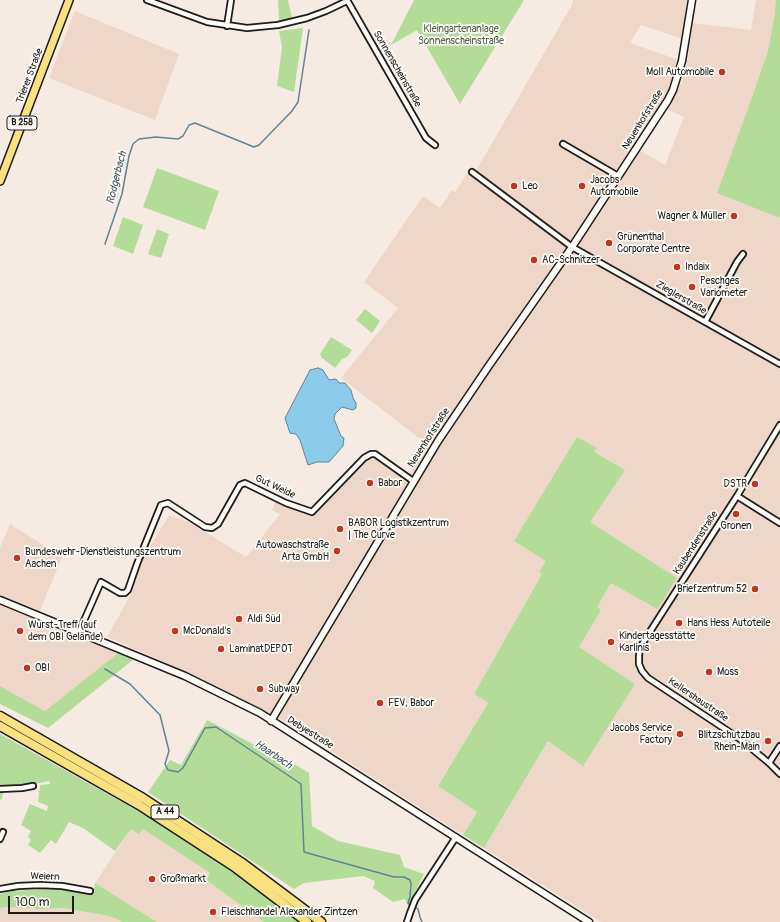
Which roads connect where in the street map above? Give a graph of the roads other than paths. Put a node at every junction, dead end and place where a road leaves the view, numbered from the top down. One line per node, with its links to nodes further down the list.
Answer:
1 (69, 0): 11 (main road, Trierer Straße / B 258)
2 (146, 0): 6 (street)
3 (231, 0): 6 (street)
4 (347, 0): 6 (street); 8 (street, Sonnenscheinstraße)
5 (692, 0): 10 (street, Neuenhofstraße)
6 (228, 26)
7 (563, 144): 10 (street)
8 (435, 145)
9 (472, 172): 12 (street)
10 (618, 176): 12 (street, Neuenhofstraße)
11 (0, 182)
12 (572, 247): 14 (street, Zieglerstraße); 17 (street, Neuenhofstraße)
13 (744, 254): 14 (street)
14 (705, 322): 15 (street, Zieglerstraße)
15 (780, 364)
16 (780, 425): 18 (street, Kaubendenstraße)
17 (413, 481): 21 (street, Gut Weide); 24 (street, Neuenhofstraße)
18 (737, 496): 19 (street); 22 (street, Kaubendenstraße)
19 (780, 523)
20 (0, 600): 21 (street, Debyestraße)
21 (79, 632): 24 (street, Debyestraße)
22 (644, 641): 27 (street, Kellershaustraße)
23 (0, 716): 37 (highway, A 44)
24 (271, 721): 32 (street, Debyestraße)
25 (0, 726): 36 (highway, A 44)
26 (780, 746): 27 (street)
27 (769, 763): 28 (street, Kellershaustraße)
28 (780, 774)
29 (33, 786): 30 (street)
30 (0, 789)
31 (3, 832): 33 (street)
32 (456, 837): 38 (street); 39 (street, Debyestraße)
33 (0, 839)
34 (0, 889): 35 (street, Weiern)
35 (90, 891)
36 (307, 922)
37 (321, 922)
38 (408, 922)
39 (589, 922)

